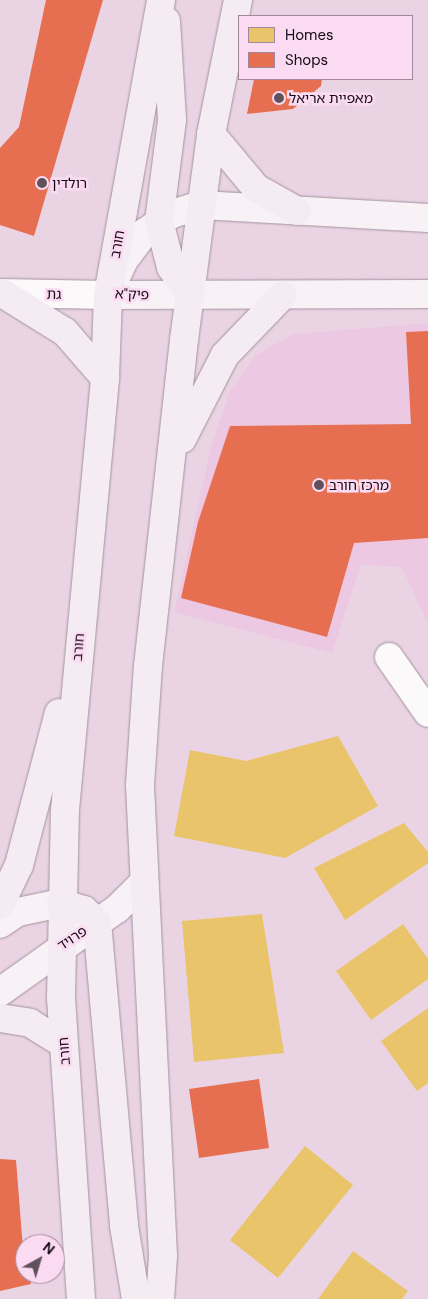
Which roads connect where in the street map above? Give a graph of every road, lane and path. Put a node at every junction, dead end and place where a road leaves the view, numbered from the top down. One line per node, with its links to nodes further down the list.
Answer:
1 (162, 0): 7 (main road); 10 (main road, חורב)
2 (238, 0): 3 (main road)
3 (211, 134): 4 (main road); 5 (main road)
4 (201, 205): 5 (main road, פיק"א); 7 (main road, פיק"א); 11 (main road)
5 (297, 211): 6 (main road, פיק"א)
6 (428, 218)
7 (159, 221): 10 (main road, פיק"א); 11 (main road)
8 (1, 293): 10 (street, גת); 13 (main road)
9 (428, 294): 12 (main road, פיק"א)
10 (108, 295): 11 (main road, פיק"א); 13 (main road, חורב)
11 (190, 295): 12 (main road, פיק"א); 14 (main road)
12 (283, 296): 14 (main road)
13 (105, 378): 15 (main road, חורב)
14 (168, 478): 18 (main road)
15 (78, 641): 19 (main road, חורב); 20 (main road)
16 (389, 658): 17 (street)
17 (428, 713)
18 (143, 883): 21 (main road, פרויד); 27 (main road)
19 (61, 903): 21 (main road); 22 (main road); 23 (main road, חורב)
20 (0, 905)
21 (97, 922): 23 (main road, פרויד); 27 (main road)
22 (0, 924)
23 (59, 946): 24 (main road, פרויד); 26 (main road, חורב)
24 (0, 992)
25 (0, 1018): 26 (main road)
26 (63, 1044): 28 (main road, חורב)
27 (156, 1298)
28 (81, 1299)

